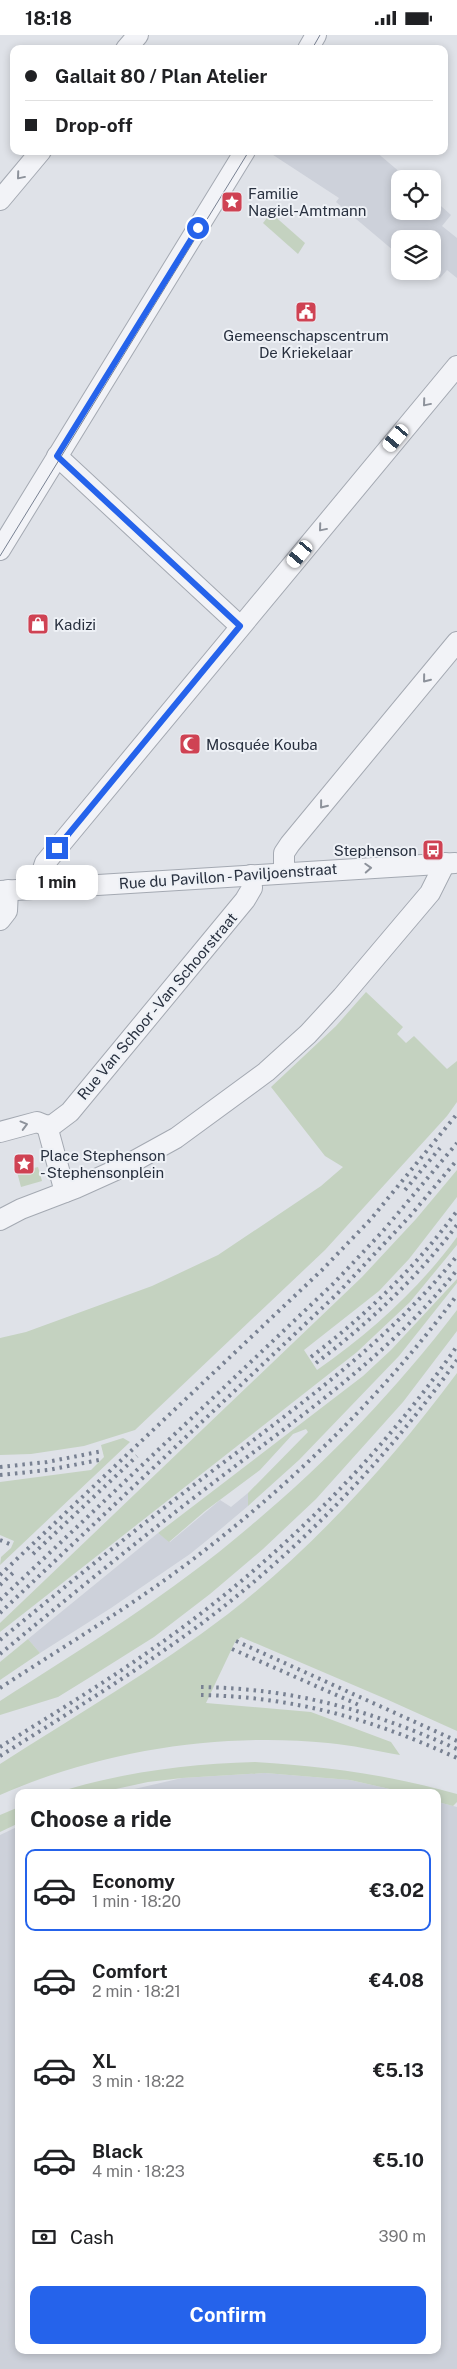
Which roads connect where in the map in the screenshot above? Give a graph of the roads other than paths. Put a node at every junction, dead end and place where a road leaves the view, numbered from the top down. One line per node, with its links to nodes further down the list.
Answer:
1 (138, 35): 2 (street)
2 (129, 45)
3 (38, 155): 5 (street, one-way to 5)
4 (244, 155): 7 (street)
5 (0, 200)
6 (457, 366): 9 (street, one-way to 9)
7 (57, 456): 8 (street); 9 (street)
8 (1, 545)
9 (240, 626): 14 (street)
10 (457, 642): 12 (street, one-way to 12)
11 (451, 863): 12 (street, Rue du Pavillon - Paviljoenstraat, one-way to 11); 19 (street)
12 (284, 873): 13 (street, Rue du Pavillon - Paviljoenstraat)
13 (251, 875): 14 (street, Rue du Pavillon - Paviljoenstraat); 17 (street, Rue Van Schoor - Van Schoorstraat)
14 (41, 888): 15 (street, Rue du Pavillon - Paviljoenstraat)
15 (4, 890): 16 (street)
16 (0, 920)
17 (47, 1126): 18 (street, one-way to 17); 19 (street)
18 (0, 1132)
19 (65, 1192): 20 (street)
20 (0, 1220)

